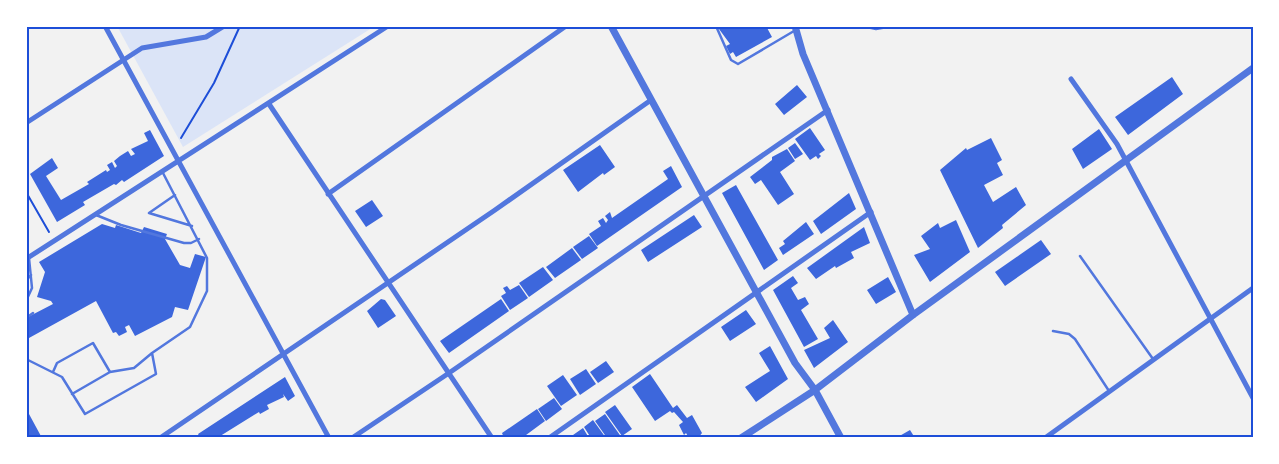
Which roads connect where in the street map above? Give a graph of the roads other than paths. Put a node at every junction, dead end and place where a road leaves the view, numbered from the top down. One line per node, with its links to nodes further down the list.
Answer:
1 (105, 26): 10 (street)
2 (224, 26): 10 (street)
3 (388, 26): 14 (street)
4 (566, 26): 20 (street)
5 (611, 26): 13 (street)
6 (716, 26): 9 (lane)
7 (862, 26): 8 (lane)
8 (894, 26)
9 (795, 28): 15 (street)
10 (124, 60): 16 (street); 18 (street)
11 (1253, 68): 17 (street)
12 (1071, 79): 17 (street)
13 (651, 100): 22 (street); 31 (street)
14 (269, 104): 18 (street); 20 (street)
15 (828, 110): 22 (street); 23 (street)
16 (26, 123)
17 (1125, 161): 36 (street); 38 (street)
18 (179, 162): 19 (street); 41 (street)
19 (163, 173): 21 (lane); 24 (street)
20 (328, 194): 31 (street)
21 (175, 195): 25 (lane); 25 (lane)
22 (704, 196): 33 (street); 46 (street)
23 (871, 212): 33 (street); 36 (street)
24 (96, 215): 26 (lane); 28 (street)
25 (192, 226): 26 (lane)
26 (199, 238): 40 (lane)
27 (1080, 256): 43 (lane)
28 (28, 259): 29 (lane)
29 (31, 275): 30 (lane); 34 (lane)
30 (26, 280)
31 (389, 282): 41 (street); 46 (street)
32 (1253, 288): 38 (street)
33 (757, 292): 47 (street); 55 (street)
34 (26, 301)
35 (33, 312): 37 (lane)
36 (913, 315): 47 (street)
37 (26, 318)
38 (1210, 319): 43 (street); 50 (street)
39 (1053, 331): 48 (lane)
40 (152, 353): 45 (lane); 49 (lane)
41 (283, 354): 51 (street); 52 (street)
42 (26, 359): 44 (lane)
43 (1153, 360): 48 (street)
44 (53, 372): 45 (lane); 49 (lane)
45 (110, 372): 49 (lane)
46 (449, 373): 53 (street); 54 (street)
47 (815, 390): 56 (street); 57 (street)
48 (1109, 392): 58 (street)
49 (72, 394)
50 (1253, 398)
51 (160, 438)
52 (329, 438)
53 (352, 438)
54 (492, 438)
55 (549, 438)
56 (741, 438)
57 (841, 438)
58 (1045, 438)

